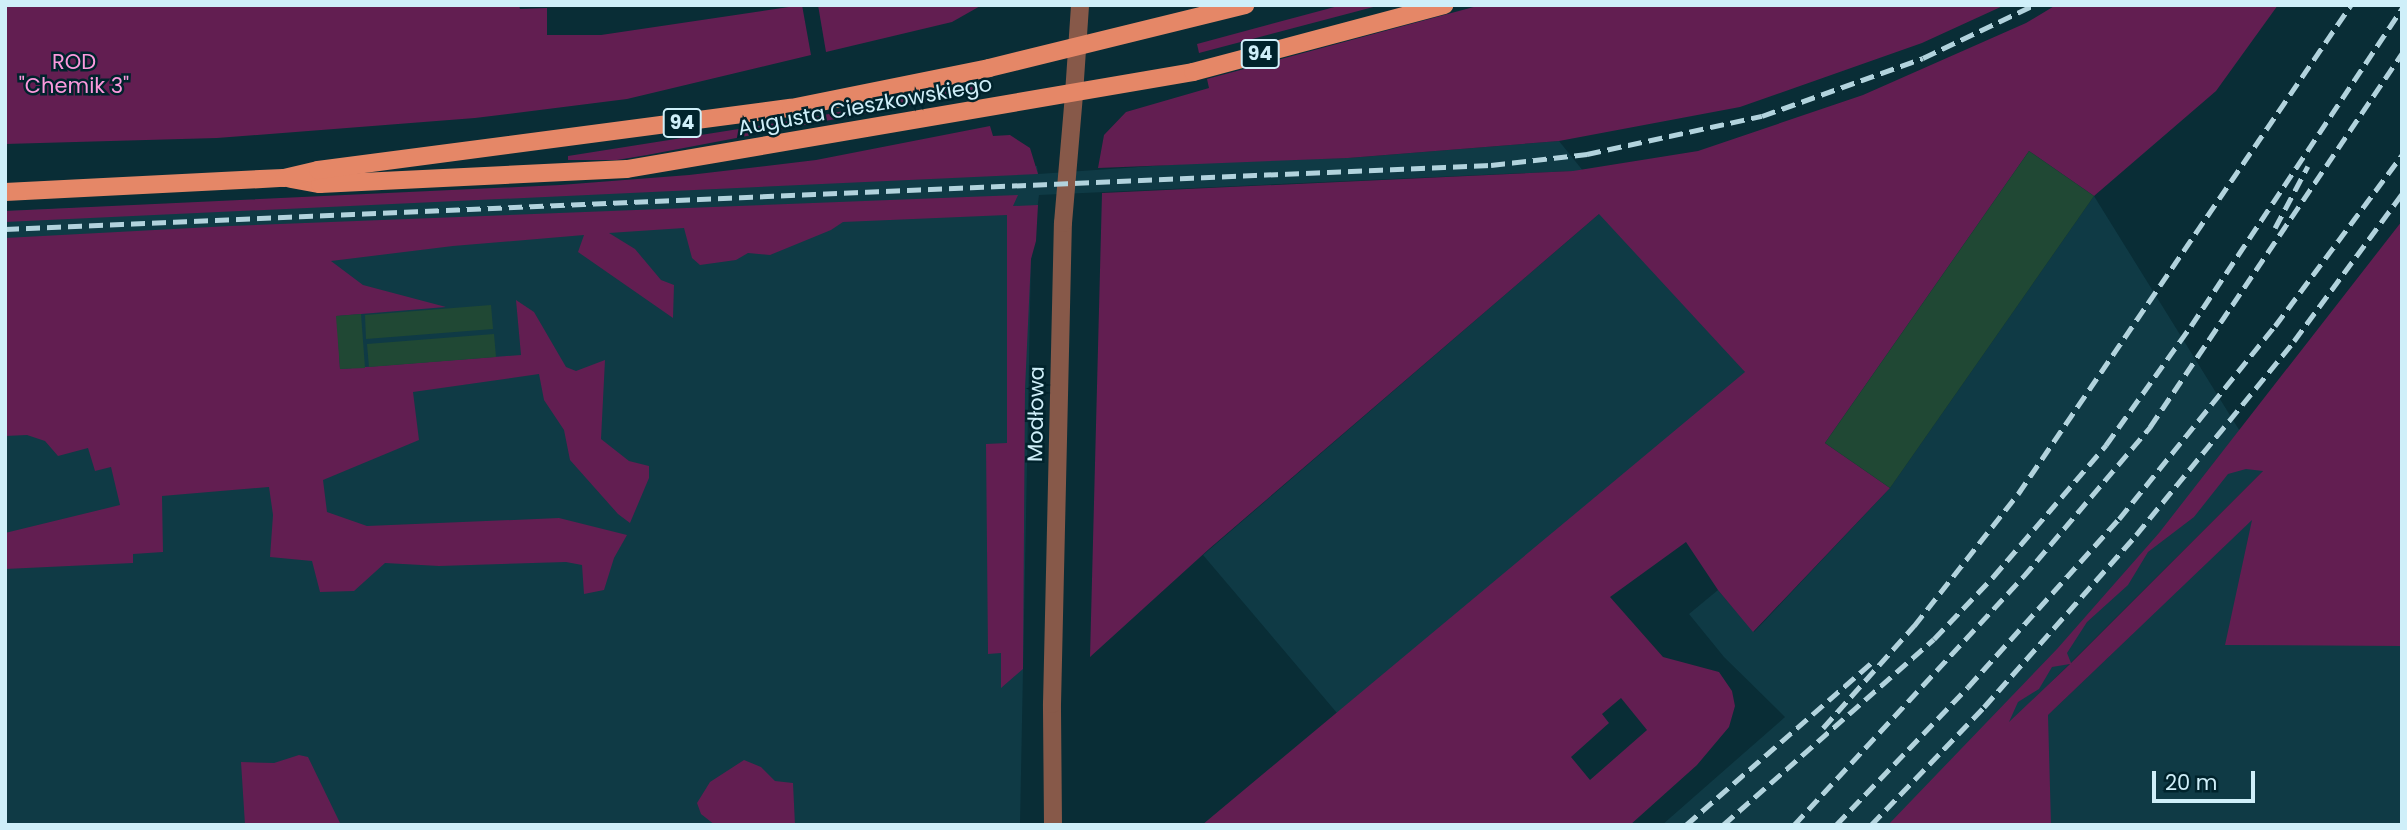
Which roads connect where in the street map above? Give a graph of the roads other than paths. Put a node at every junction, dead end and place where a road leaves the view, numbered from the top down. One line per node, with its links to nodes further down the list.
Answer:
1 (1080, 5): 4 (street, Modłowa)
2 (1245, 5): 4 (main road, Augusta Cieszkowskiego / 94)
3 (1444, 5): 5 (main road, Augusta Cieszkowskiego / 94)
4 (1076, 47): 5 (street, Modłowa); 6 (main road, Augusta Cieszkowskiego / 94)
5 (1074, 94): 6 (main road, Augusta Cieszkowskiego / 94); 8 (street, Modłowa)
6 (284, 178): 7 (main road, Augusta Cieszkowskiego / 94)
7 (5, 192)
8 (1053, 825)

